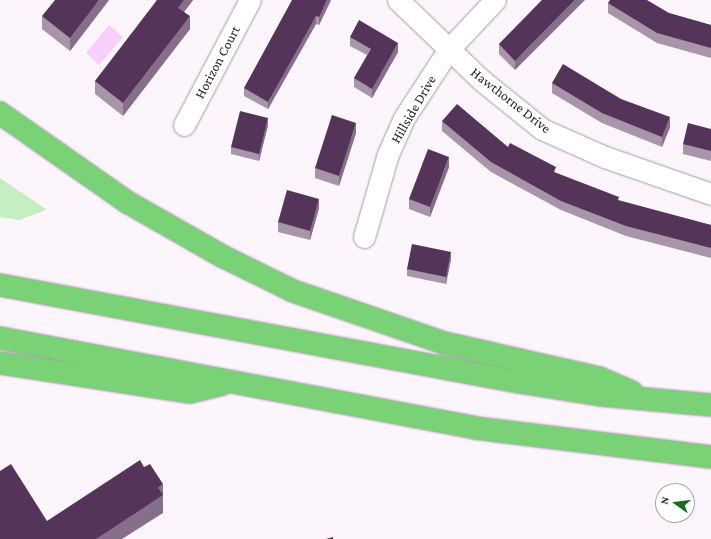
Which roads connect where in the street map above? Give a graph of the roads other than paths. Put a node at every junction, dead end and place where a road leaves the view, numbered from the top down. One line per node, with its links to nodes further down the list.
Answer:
1 (250, 0): 6 (street, Horizon Court)
2 (398, 0): 4 (street, Hawthorne Drive)
3 (495, 0): 4 (street, Hillside Drive)
4 (449, 49): 7 (street, Hawthorne Drive); 8 (street, Hillside Drive)
5 (0, 113): 13 (highway)
6 (184, 125)
7 (711, 194)
8 (364, 237)
9 (0, 285): 13 (highway)
10 (0, 338): 12 (highway)
11 (0, 363): 12 (highway)
12 (230, 382): 15 (highway)
13 (648, 399): 14 (highway)
14 (711, 405)
15 (711, 457)

